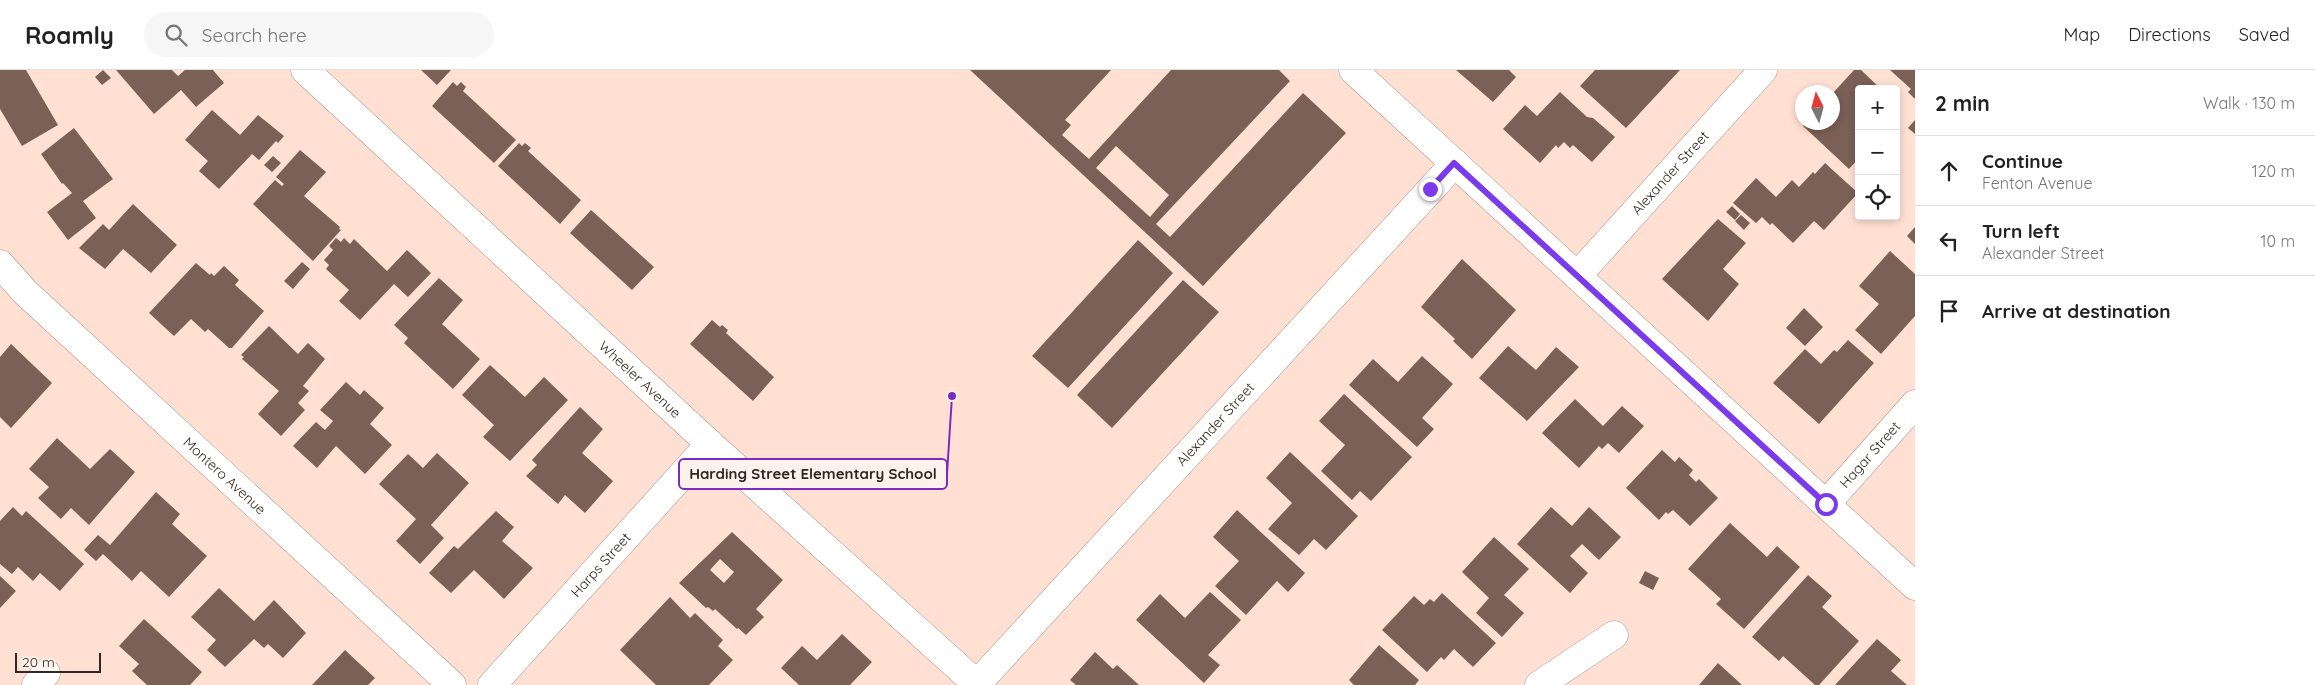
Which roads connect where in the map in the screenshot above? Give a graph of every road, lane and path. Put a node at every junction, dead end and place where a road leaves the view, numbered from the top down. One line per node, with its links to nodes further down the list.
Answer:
1 (1353, 70): 4 (street)
2 (1763, 70): 6 (street, Alexander Street)
3 (314, 73): 8 (street, Wheeler Avenue)
4 (1454, 163): 6 (street); 14 (street, Alexander Street)
5 (0, 264): 12 (street, Montero Avenue)
6 (1577, 276): 9 (street)
7 (1915, 404): 9 (street, Hagar Street)
8 (710, 444): 13 (street, Harps Street); 14 (street, Wheeler Avenue)
9 (1826, 504): 10 (street)
10 (1915, 586)
11 (1614, 635): 15 (street)
12 (452, 685)
13 (492, 685)
14 (977, 685)
15 (1539, 685)

